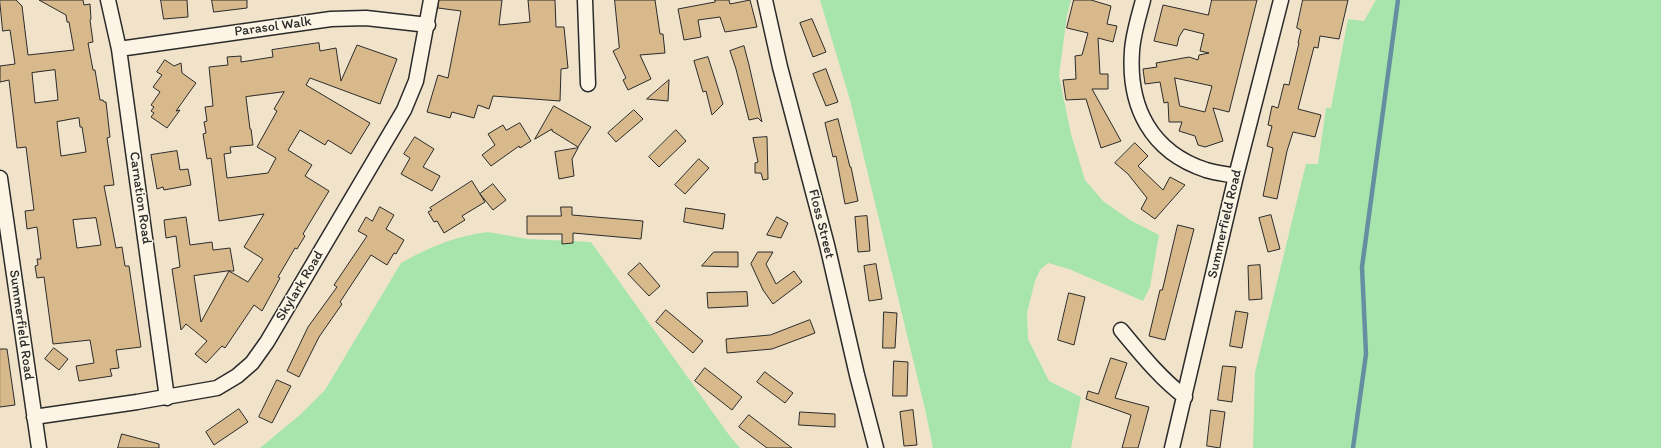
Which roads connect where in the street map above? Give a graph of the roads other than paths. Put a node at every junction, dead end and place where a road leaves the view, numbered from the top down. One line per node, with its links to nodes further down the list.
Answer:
1 (108, 0): 8 (street, Carnation Road)
2 (432, 0): 7 (street, Skylark Road)
3 (585, 0): 9 (street)
4 (765, 0): 17 (street, Floss Street)
5 (1143, 0): 10 (street)
6 (1281, 0): 10 (street, Summerfield Road)
7 (428, 25): 8 (street, Parasol Walk); 14 (street, Skylark Road)
8 (119, 50): 14 (street, Carnation Road)
9 (588, 84)
10 (1236, 176): 13 (street, Summerfield Road)
11 (0, 178): 15 (street, Summerfield Road)
12 (1121, 330): 13 (street)
13 (1185, 397): 18 (street, Summerfield Road)
14 (167, 398): 15 (street, Skylark Road)
15 (34, 417): 16 (street, Summerfield Road)
16 (39, 448)
17 (876, 448)
18 (1172, 448)

